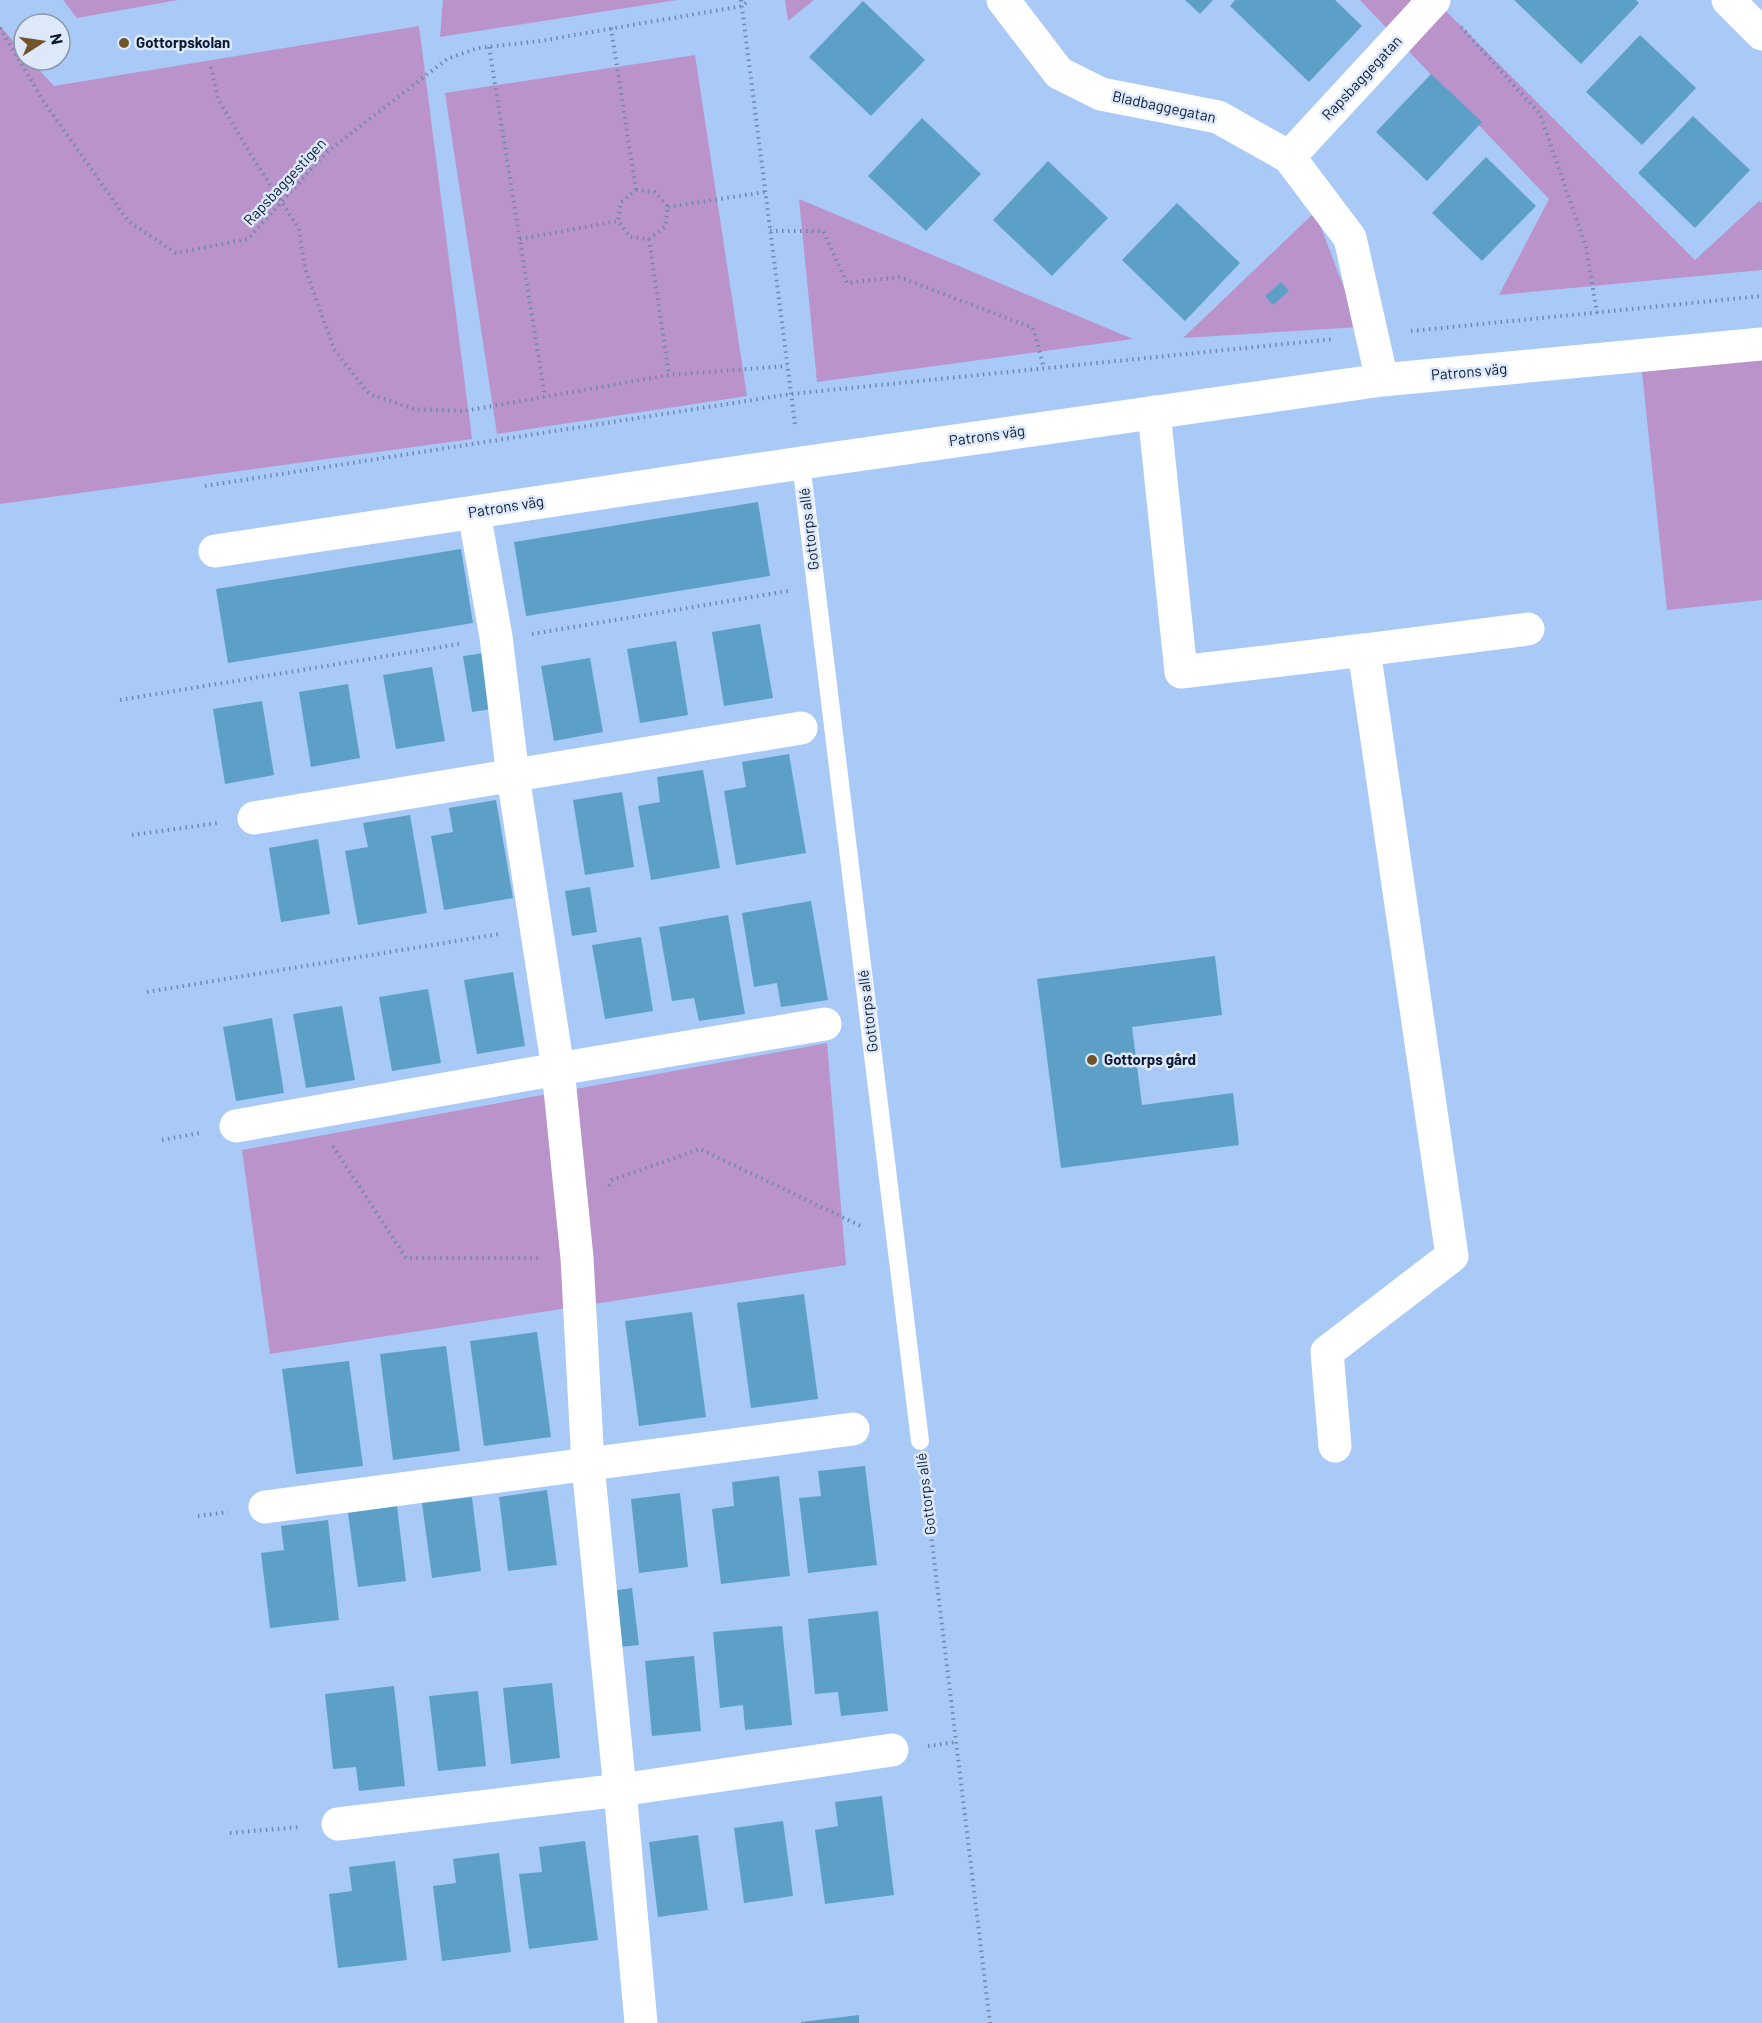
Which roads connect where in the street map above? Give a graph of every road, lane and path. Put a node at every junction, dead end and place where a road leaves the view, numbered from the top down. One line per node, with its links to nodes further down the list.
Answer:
1 (741, 0): 6 (path)
2 (748, 0): 6 (path)
3 (1003, 0): 13 (street, Bladbaggegatan)
4 (1434, 0): 13 (street, Rapsbaggegatan)
5 (1728, 0): 10 (street)
6 (742, 6): 9 (path, Rapsbaggestigen); 15 (path)
7 (1460, 26): 23 (path)
8 (0, 28): 16 (path, Rapsbaggestigen)
9 (612, 28): 11 (path, Rapsbaggestigen); 14 (path)
10 (1762, 34)
11 (489, 47): 16 (path, Rapsbaggestigen); 20 (path)
12 (211, 68): 16 (path)
13 (1289, 157): 24 (street, Bladbaggegatan)
14 (636, 189): 17 (path); 18 (path)
15 (765, 192): 17 (path); 19 (path)
16 (282, 202): 31 (path)
17 (668, 207): 21 (path)
18 (618, 221): 20 (path); 21 (path)
19 (770, 231): 26 (path); 27 (path)
20 (520, 239): 31 (path)
21 (649, 239): 28 (path)
22 (1762, 296): 23 (path)
23 (1596, 313): 24 (path)
24 (1372, 335): 27 (path); 29 (street, Bladbaggegatan)
25 (1762, 344): 29 (street, Patrons väg)
26 (787, 366): 28 (path); 30 (path)
27 (1044, 368): 30 (path)
28 (669, 375): 31 (path)
29 (1382, 380): 32 (street, Patrons väg)
30 (791, 394): 33 (path); 34 (path)
31 (545, 397)
32 (1154, 412): 33 (street, Patrons väg); 40 (street)
33 (801, 463): 35 (street, Patrons väg); 37 (lane, Gottorps allé)
34 (205, 486)
35 (474, 512): 36 (street, Patrons väg); 39 (street)
36 (215, 551)
37 (816, 586): 39 (path); 52 (lane, Gottorps allé)
38 (1528, 629): 40 (street)
39 (496, 638): 41 (path); 43 (street)
40 (1364, 650): 53 (street)
41 (120, 700)
42 (801, 728): 43 (street)
43 (513, 776): 44 (street); 46 (street)
44 (254, 818): 45 (path)
45 (132, 835)
46 (537, 928): 47 (path); 49 (street)
47 (147, 992)
48 (825, 1024): 49 (street)
49 (558, 1069): 50 (street); 54 (street)
50 (236, 1126)
51 (853, 1429): 54 (street)
52 (920, 1441): 61 (path, Gottorps allé)
53 (1335, 1446)
54 (588, 1465): 55 (street); 57 (street)
55 (265, 1507)
56 (892, 1750): 57 (street)
57 (620, 1790): 58 (street); 60 (street)
58 (338, 1824): 59 (path)
59 (230, 1833)
60 (640, 2023)
61 (990, 2023)

